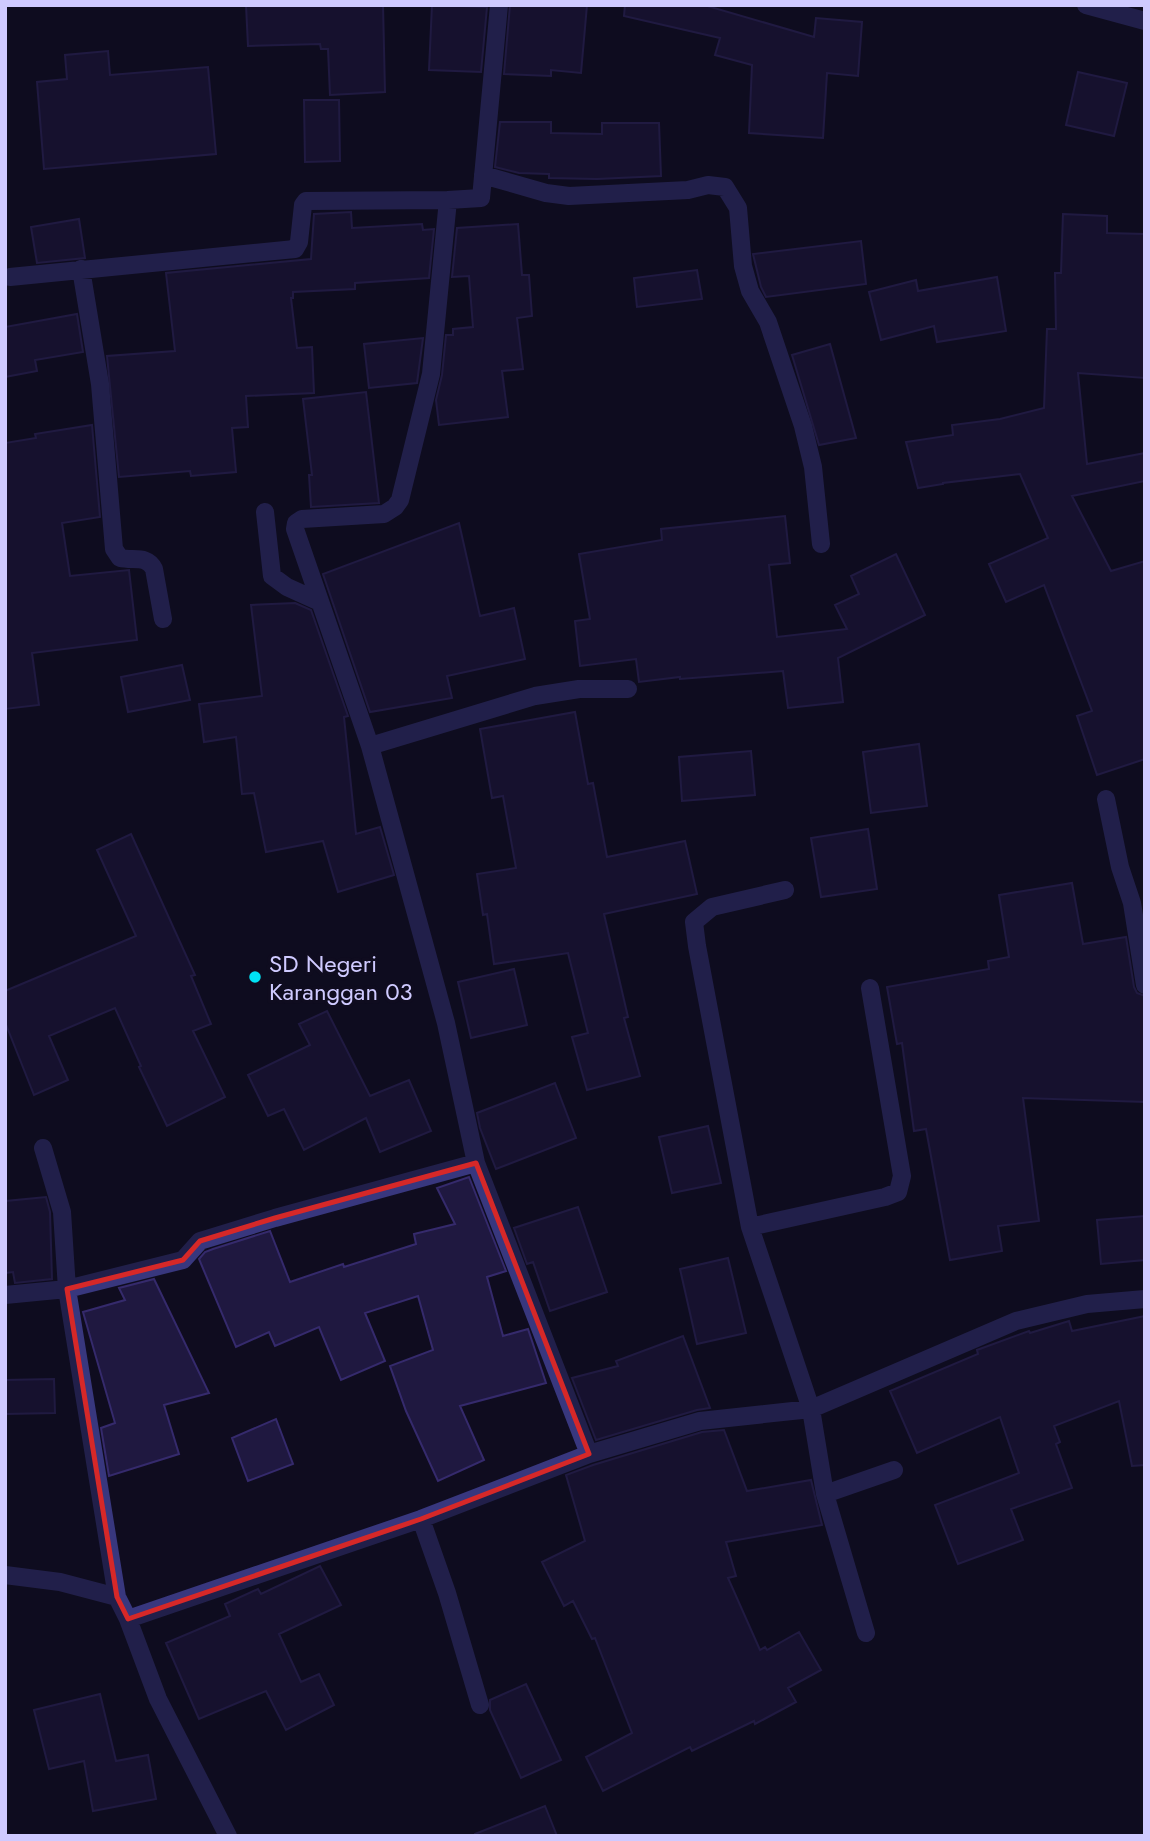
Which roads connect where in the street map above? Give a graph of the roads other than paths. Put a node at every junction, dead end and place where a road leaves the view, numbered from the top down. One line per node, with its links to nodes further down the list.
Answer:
1 (499, 5): 4 (street)
2 (1086, 5): 3 (street)
3 (1145, 22)
4 (483, 175): 5 (street); 9 (street)
5 (448, 200): 6 (street); 10 (street)
6 (81, 269): 7 (street); 11 (street)
7 (10, 277)
8 (265, 512): 10 (street)
9 (821, 544)
10 (320, 602): 13 (street)
11 (163, 619)
12 (628, 689): 13 (street)
13 (370, 746): 19 (street)
14 (1106, 799): 16 (street)
15 (785, 890): 20 (street)
16 (1145, 985)
17 (870, 988): 20 (street)
18 (43, 1148): 21 (street)
19 (476, 1163): 21 (street); 25 (street)
20 (750, 1227): 24 (street)
21 (67, 1289): 22 (street); 30 (street)
22 (5, 1295)
23 (1145, 1298): 24 (street)
24 (811, 1409): 25 (street); 27 (street)
25 (589, 1454): 28 (street)
26 (894, 1470): 27 (street)
27 (825, 1494): 32 (street)
28 (421, 1519): 31 (street); 33 (street)
29 (5, 1575): 30 (street)
30 (117, 1597): 31 (street)
31 (128, 1619): 34 (street)
32 (866, 1633)
33 (480, 1704)
34 (228, 1836)

